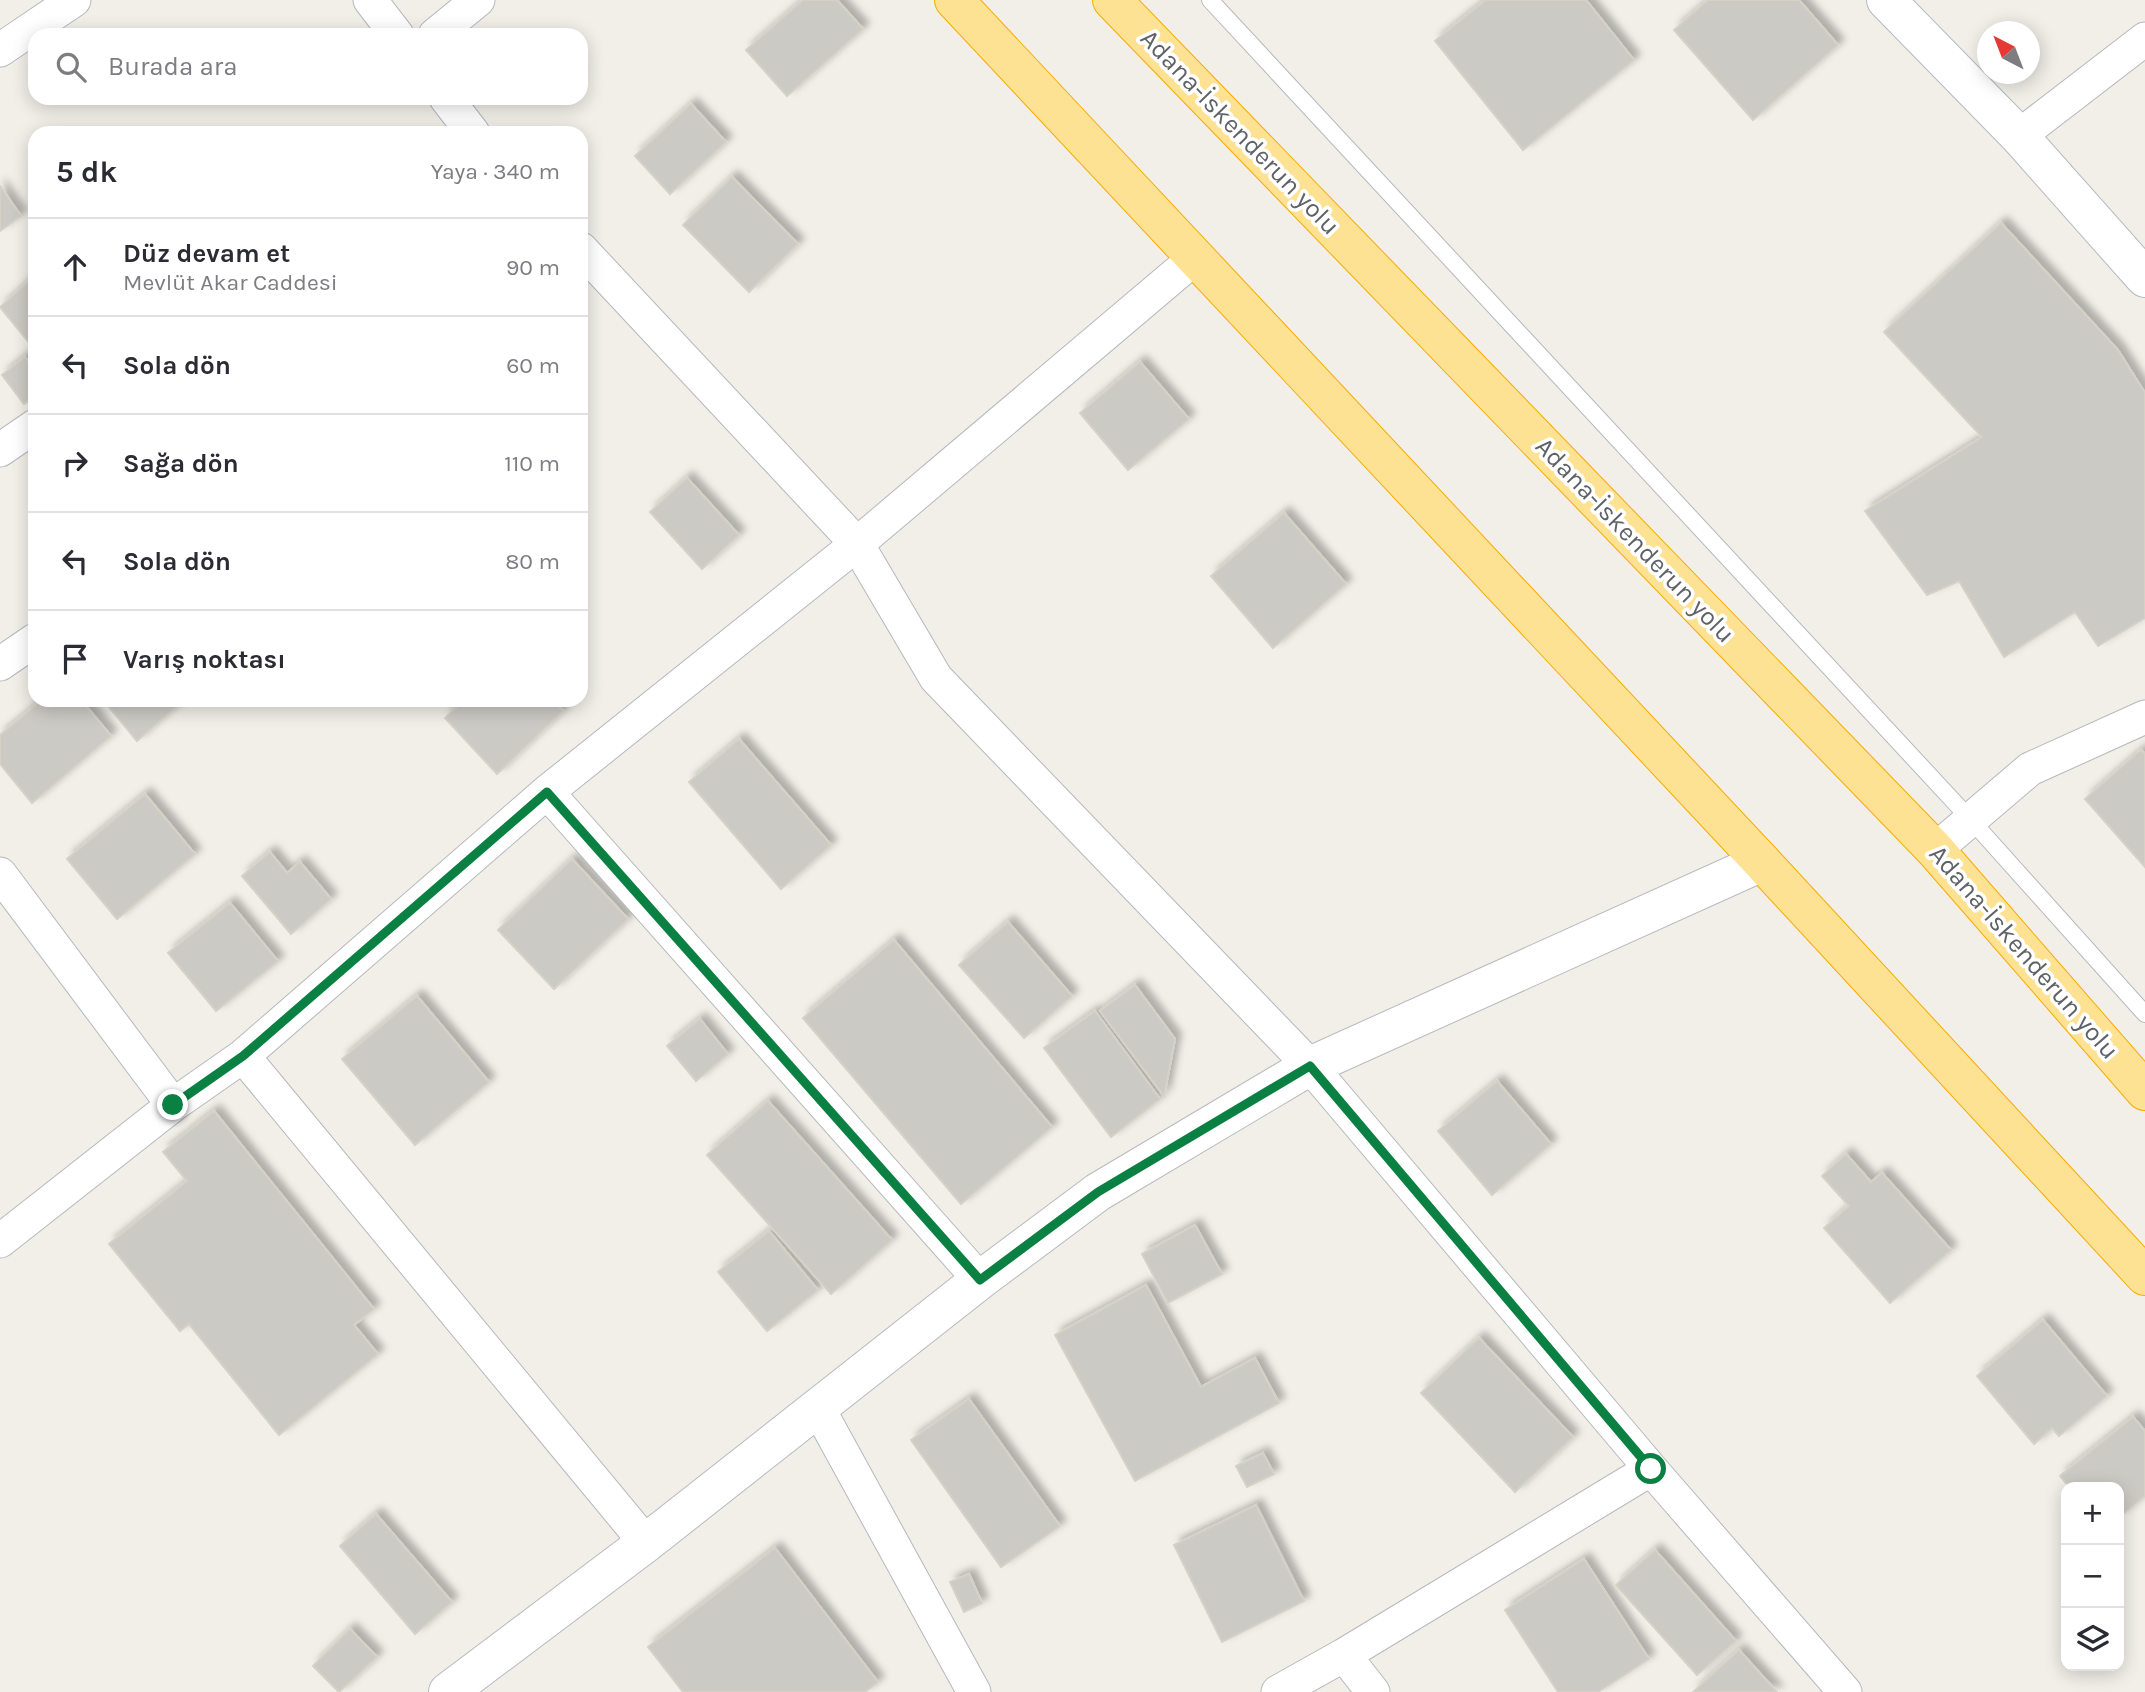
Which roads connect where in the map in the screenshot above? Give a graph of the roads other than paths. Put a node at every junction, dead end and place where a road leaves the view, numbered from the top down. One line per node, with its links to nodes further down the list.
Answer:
1 (74, 0): 8 (street)
2 (370, 0): 9 (street)
3 (478, 0): 10 (street)
4 (954, 0): 17 (highway)
5 (1112, 0): 28 (highway, Adana-İskenderun yolu)
6 (1210, 0): 27 (lane)
7 (1886, 0): 16 (street)
8 (33, 28)
9 (392, 28)
10 (444, 28)
11 (28, 31): 13 (street)
12 (2145, 39): 16 (street)
13 (0, 50)
14 (451, 105): 15 (street)
15 (466, 126)
16 (2019, 136): 19 (street)
17 (1195, 258): 22 (street); 29 (highway)
18 (588, 263): 22 (street)
19 (2145, 278)
20 (28, 431): 21 (street)
21 (0, 450)
22 (857, 544): 26 (street); 33 (street)
23 (28, 645): 24 (street)
24 (0, 664)
25 (2145, 717): 27 (street)
26 (547, 792): 32 (street); 38 (street)
27 (1971, 820): 28 (street); 31 (lane)
28 (1935, 850): 34 (highway, Adana-İskenderun yolu)
29 (1762, 862): 33 (street); 37 (highway)
30 (0, 874): 35 (street)
31 (2145, 1014)
32 (243, 1056): 35 (street); 41 (street)
33 (1310, 1066): 38 (street); 40 (street)
34 (2145, 1091)
35 (173, 1105): 36 (street)
36 (0, 1241)
37 (2145, 1276)
38 (980, 1280): 39 (street)
39 (818, 1408): 41 (street); 44 (street)
40 (1651, 1469): 42 (street); 47 (street)
41 (646, 1543): 43 (street)
42 (1344, 1655): 45 (street); 46 (street)
43 (448, 1692)
44 (974, 1692)
45 (1278, 1692)
46 (1373, 1692)
47 (1845, 1692)

